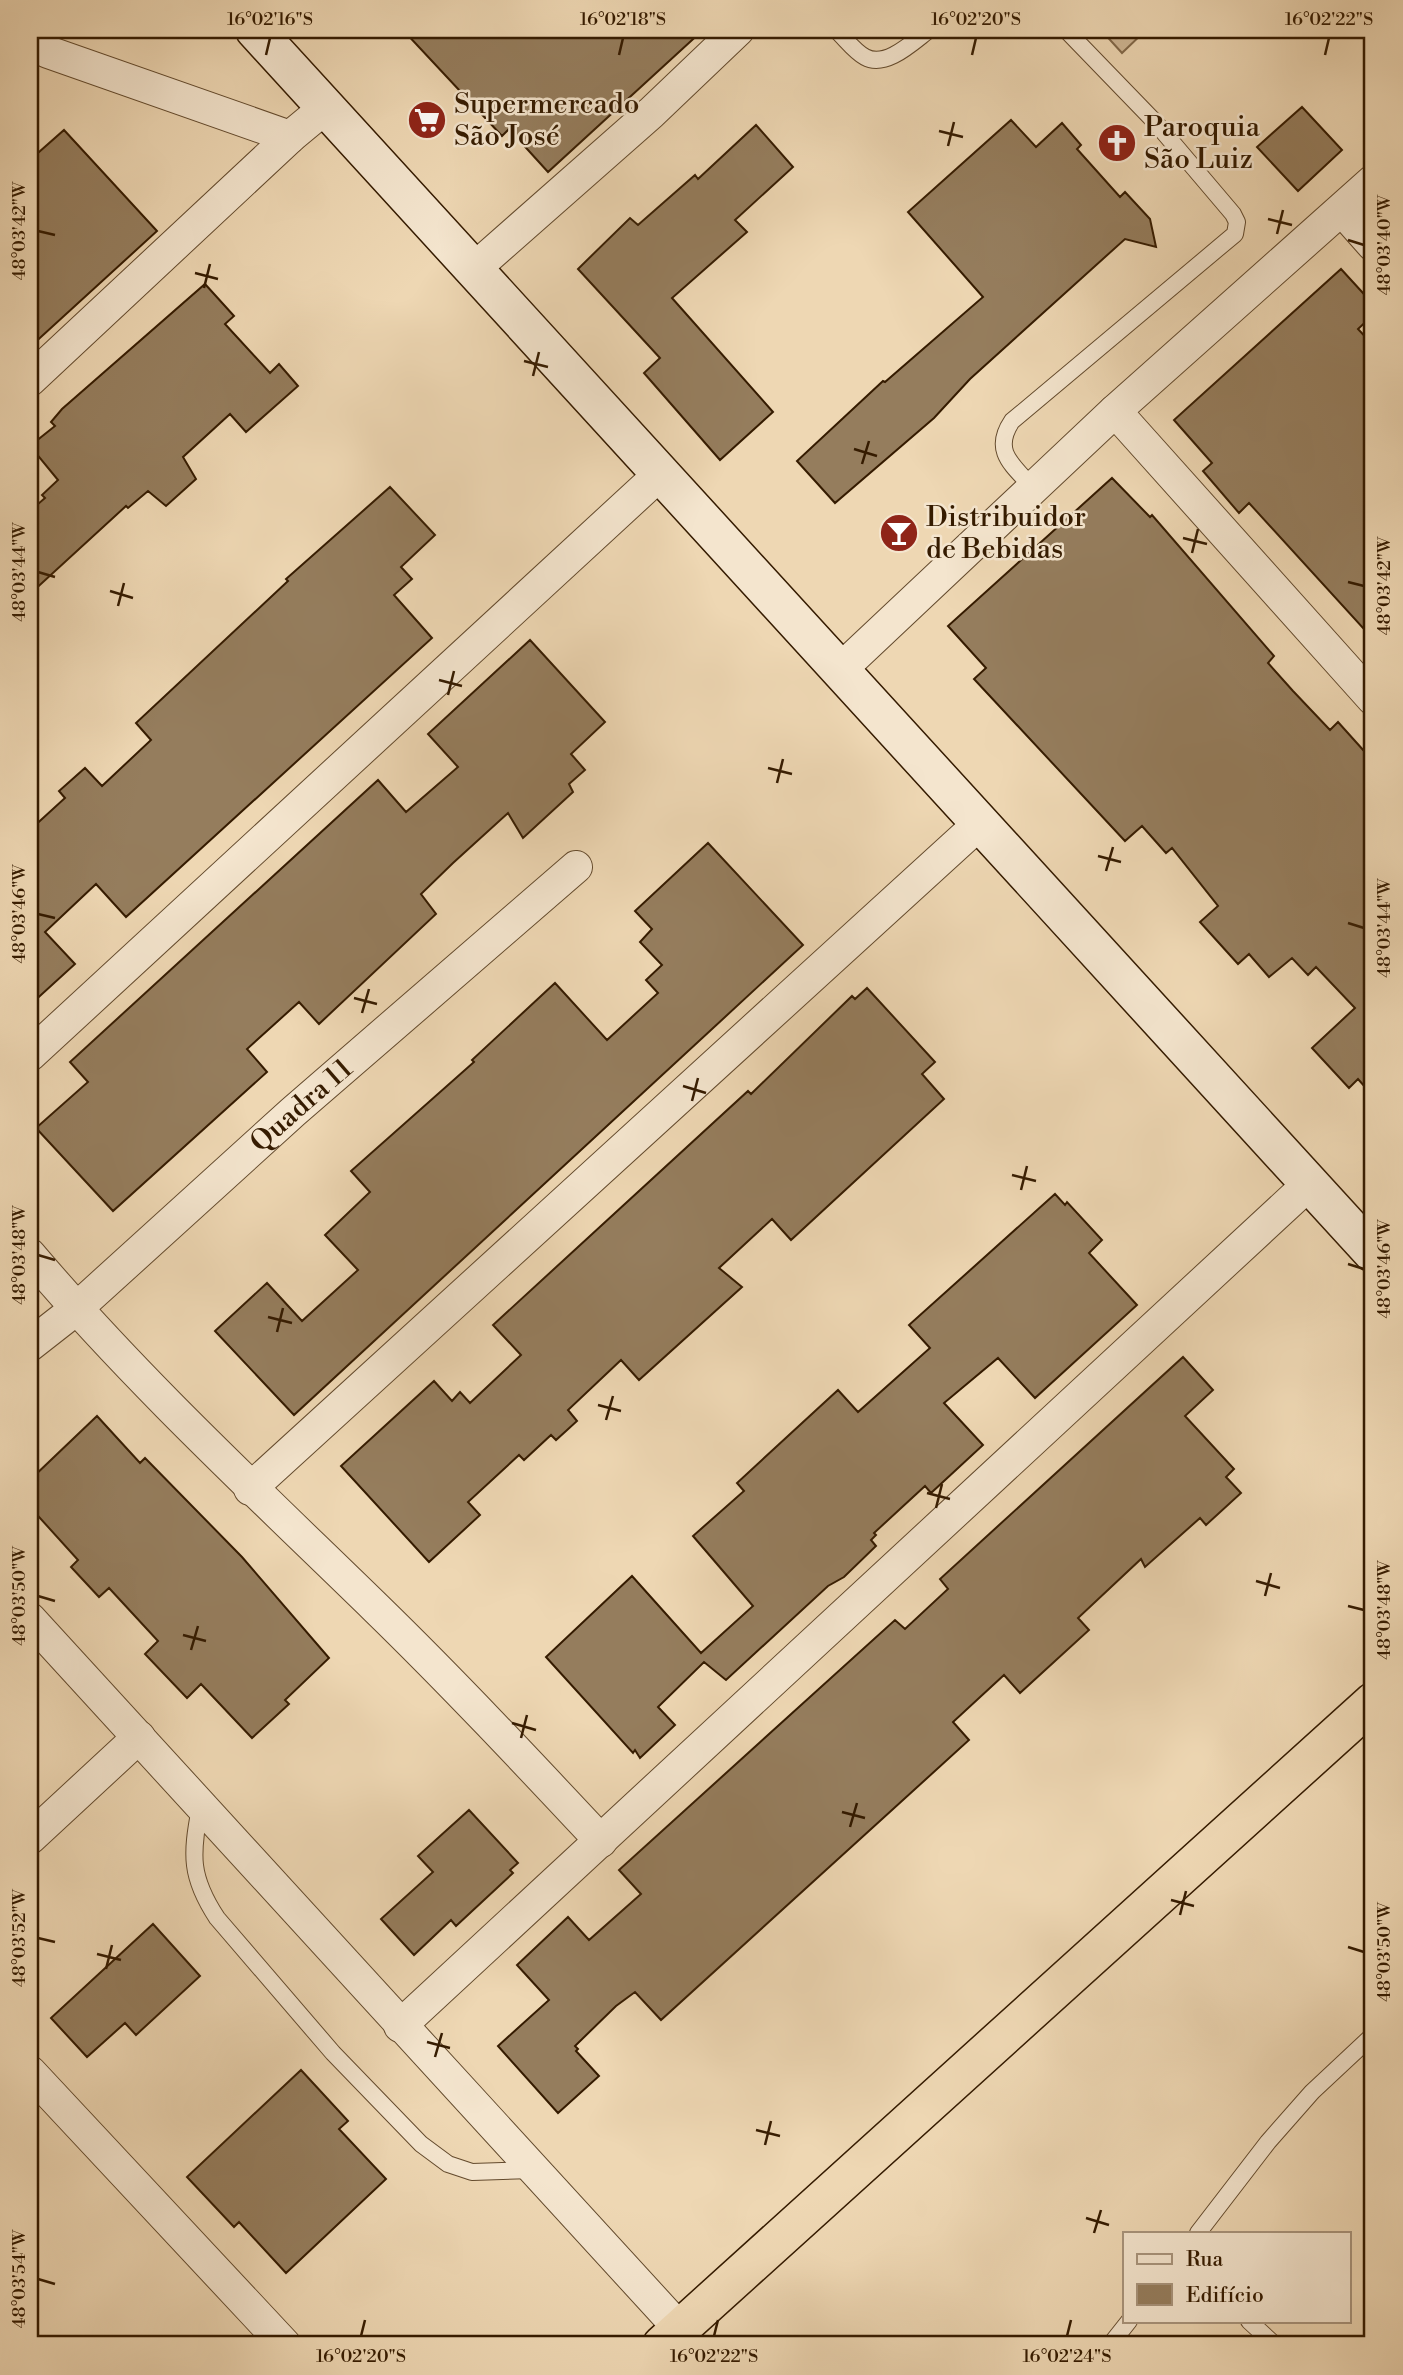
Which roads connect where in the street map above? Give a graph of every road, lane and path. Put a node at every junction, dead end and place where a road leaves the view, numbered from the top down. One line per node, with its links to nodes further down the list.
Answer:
1 (255, 30): 7 (street)
2 (738, 30): 12 (street)
3 (836, 30): 4 (lane)
4 (929, 30)
5 (1066, 30): 16 (lane)
6 (39, 50): 8 (street)
7 (326, 108): 8 (street); 12 (street)
8 (290, 137): 13 (street)
9 (1373, 181): 10 (street)
10 (1342, 210): 11 (street); 14 (street)
11 (1373, 245)
12 (474, 269): 15 (street)
13 (30, 380)
14 (1115, 411): 16 (street); 18 (street)
15 (659, 475): 17 (street); 21 (street)
16 (1034, 489): 17 (street)
17 (840, 670): 19 (street)
18 (1373, 699)
19 (979, 824): 22 (street); 27 (street)
20 (576, 867): 25 (street, Quadra 11)
21 (30, 1055)
22 (1310, 1182): 23 (street); 33 (street)
23 (1373, 1253)
24 (30, 1255): 25 (street)
25 (76, 1309): 26 (street, Quadra 11); 27 (street)
26 (30, 1345)
27 (250, 1489): 33 (street)
28 (30, 1619): 30 (street)
29 (1373, 1702): 41 (highway)
30 (139, 1737): 31 (street); 32 (street)
31 (200, 1808): 34 (street); 37 (lane)
32 (30, 1838)
33 (601, 1840): 34 (street)
34 (400, 2026): 37 (street)
35 (1373, 2035): 38 (lane)
36 (30, 2072): 42 (street)
37 (532, 2170): 41 (street)
38 (1199, 2232)
39 (1128, 2322): 43 (lane)
40 (1250, 2322): 44 (lane)
41 (671, 2337)
42 (285, 2345)
43 (1110, 2345)
44 (1275, 2345)

